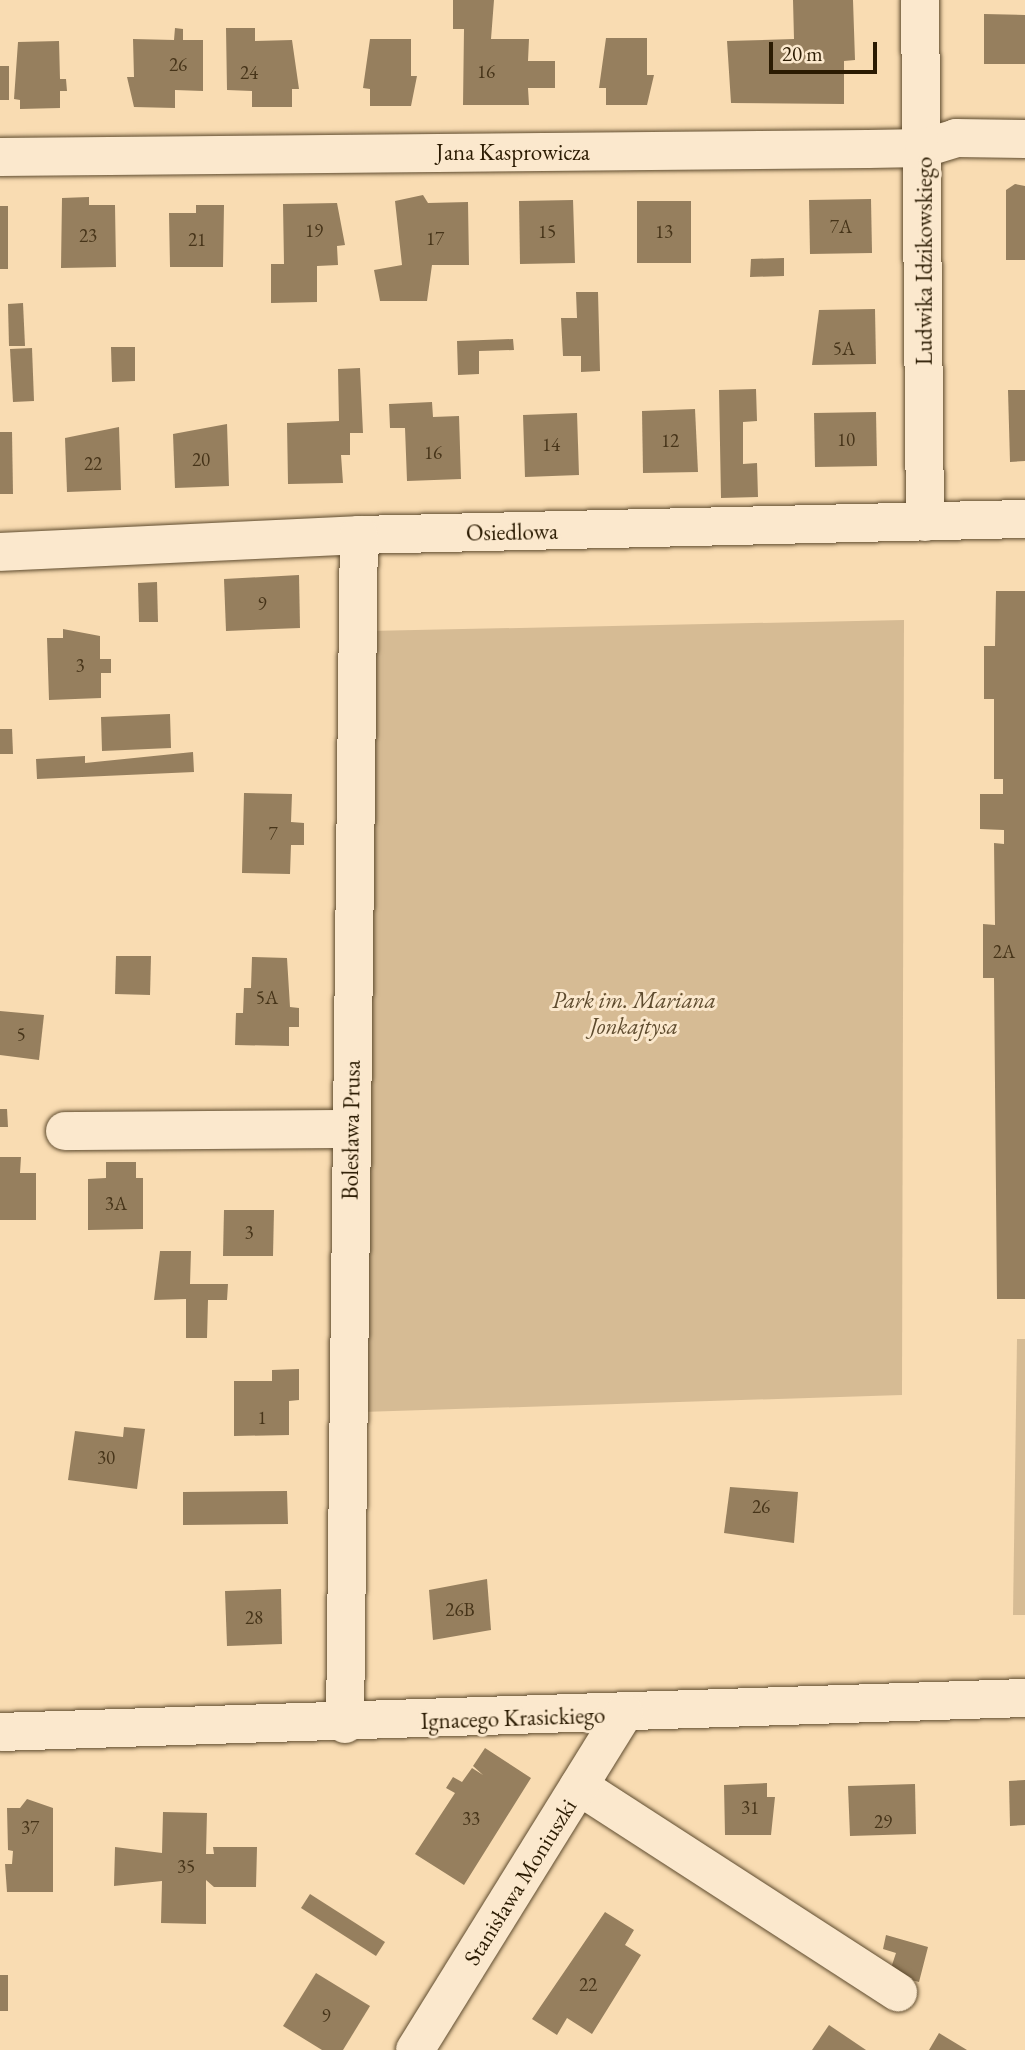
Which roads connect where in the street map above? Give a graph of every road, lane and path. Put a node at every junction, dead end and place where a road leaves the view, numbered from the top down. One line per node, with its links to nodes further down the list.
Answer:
1 (920, 0): 3 (street, Ludwika Idzikowskiego)
2 (1025, 139): 3 (street, Jana Kasprowicza)
3 (924, 148): 4 (street, Jana Kasprowicza); 6 (street, Ludwika Idzikowskiego)
4 (0, 157)
5 (1025, 519): 6 (street, Osiedlowa)
6 (925, 522): 7 (street, Osiedlowa)
7 (359, 535): 8 (street, Osiedlowa); 9 (street, Bolesława Prusa)
8 (0, 552)
9 (352, 1129): 10 (street); 13 (street, Bolesława Prusa)
10 (65, 1132)
11 (1025, 1698): 12 (street, Ignacego Krasickiego)
12 (624, 1713): 13 (street, Ignacego Krasickiego); 15 (street, Stanisława Moniuszki)
13 (345, 1724): 14 (street, Ignacego Krasickiego)
14 (0, 1732)
15 (579, 1787): 16 (street); 17 (street, Stanisława Moniuszki)
16 (898, 1992)
17 (415, 2050)

